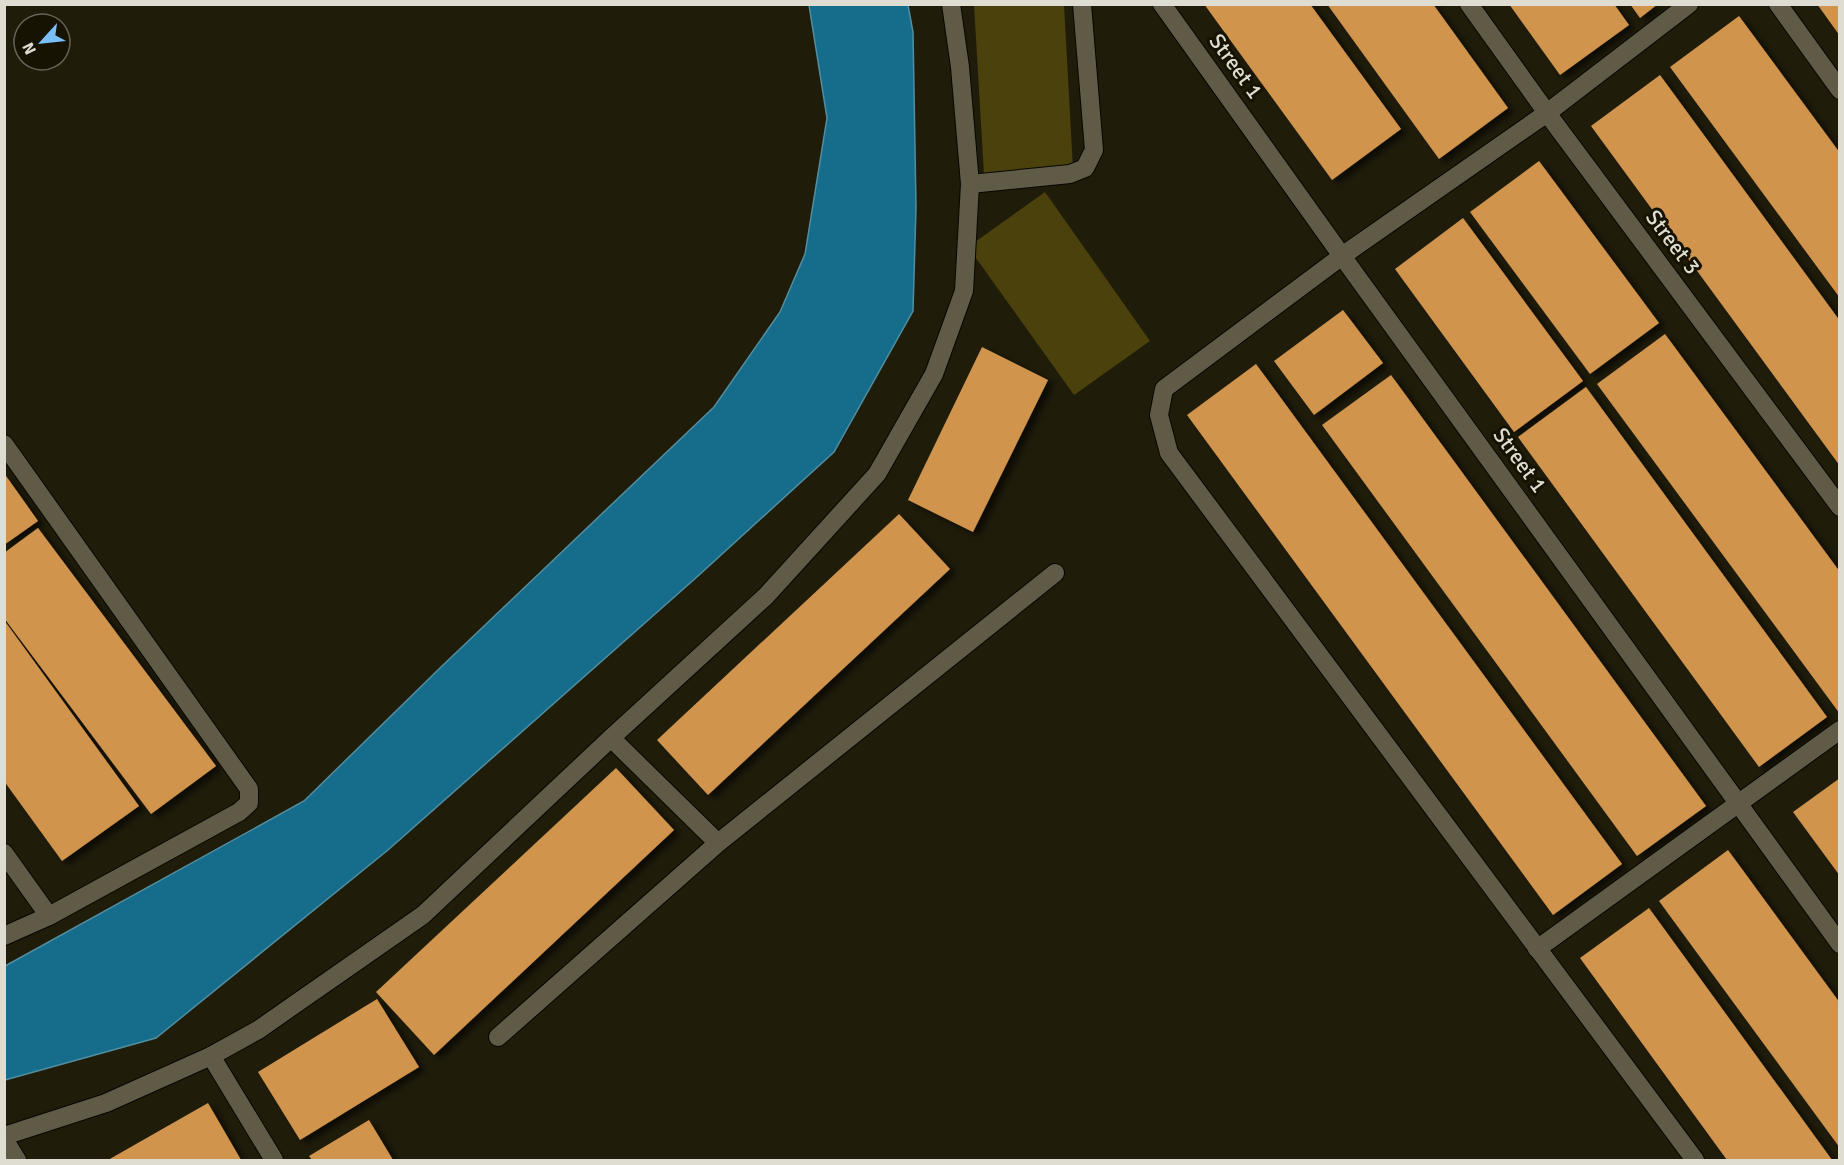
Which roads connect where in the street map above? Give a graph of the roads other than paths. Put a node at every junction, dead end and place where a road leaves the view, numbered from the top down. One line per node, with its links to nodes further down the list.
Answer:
1 (951, 4): 9 (street)
2 (1082, 4): 9 (street)
3 (1162, 4): 10 (street, Street 1)
4 (1469, 4): 8 (street, Street 3)
5 (1689, 4): 8 (street)
6 (1778, 4): 7 (street)
7 (1839, 90)
8 (1547, 113): 10 (street); 12 (street, Street 3)
9 (970, 184): 15 (street)
10 (1342, 256): 16 (street, Street 1); 22 (street)
11 (4, 444): 19 (street)
12 (1839, 507)
13 (1055, 573): 17 (street)
14 (1839, 730): 16 (street)
15 (611, 738): 17 (street); 24 (street)
16 (1739, 803): 21 (street, Street 1); 22 (street)
17 (718, 843): 23 (street)
18 (4, 853): 19 (street)
19 (50, 915): 20 (street)
20 (4, 936)
21 (1839, 944)
22 (1537, 949): 28 (street)
23 (498, 1037)
24 (211, 1056): 25 (street); 27 (street)
25 (4, 1137): 26 (street)
26 (17, 1161)
27 (274, 1161)
28 (1695, 1161)

